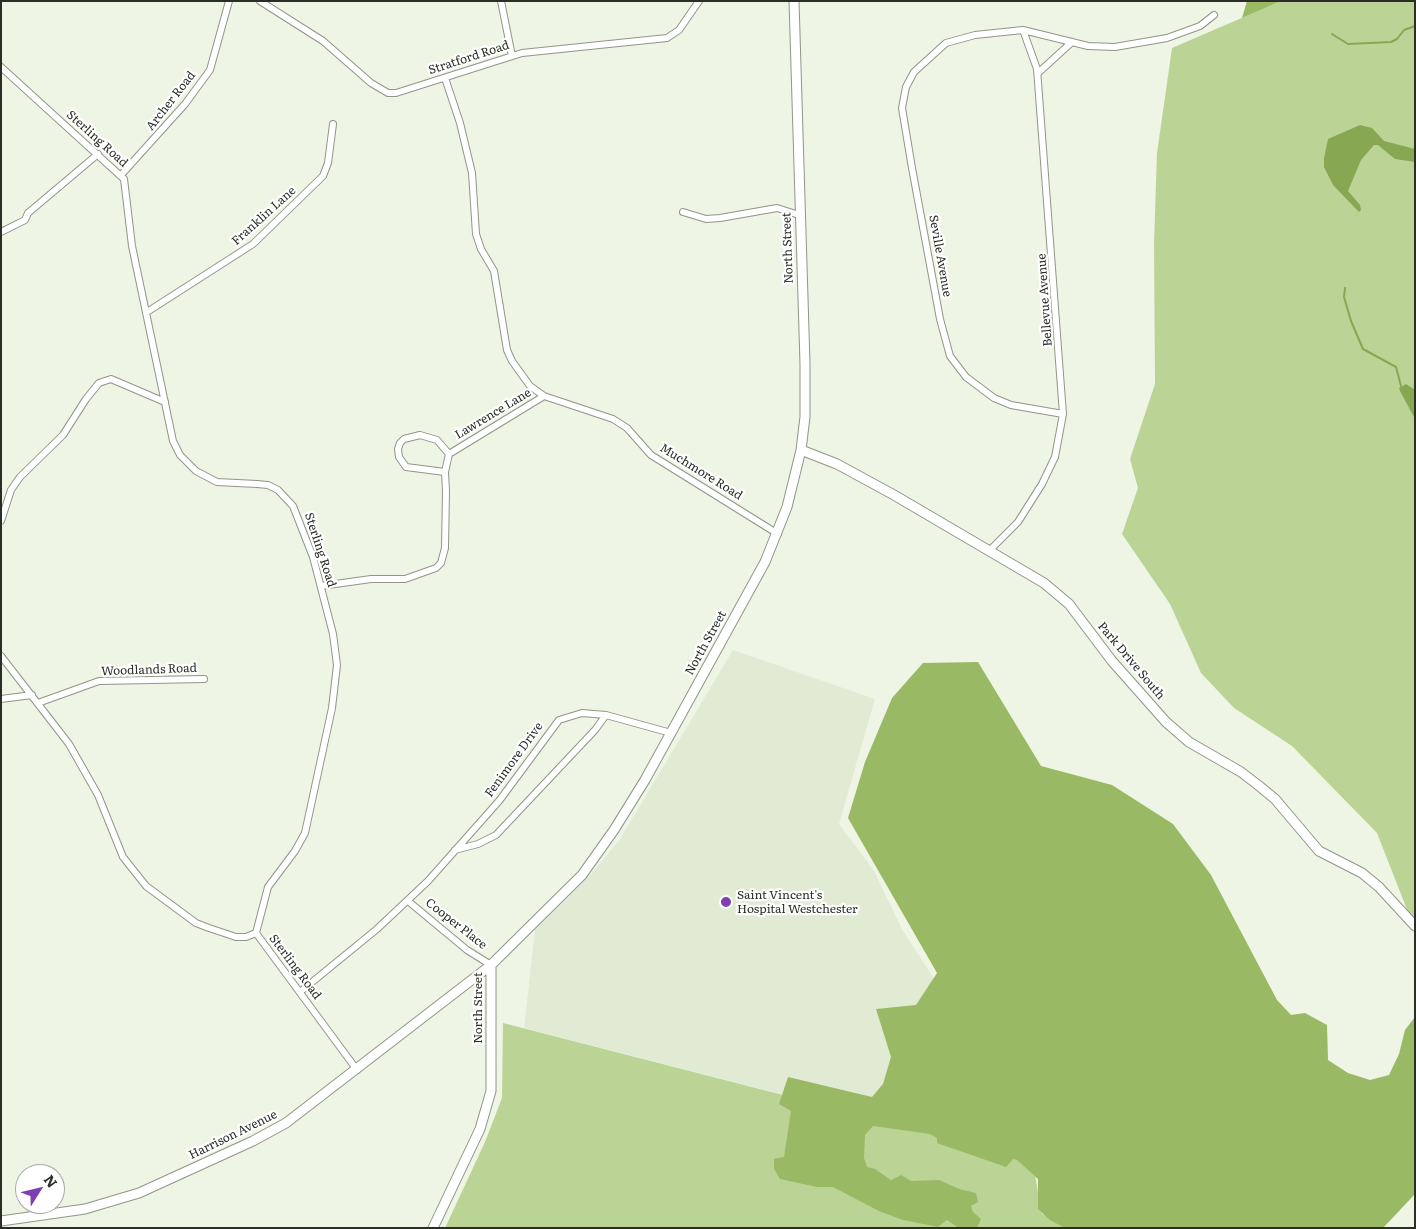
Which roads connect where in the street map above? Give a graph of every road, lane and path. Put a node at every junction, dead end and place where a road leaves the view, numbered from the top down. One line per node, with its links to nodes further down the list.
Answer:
1 (230, 1): 15 (street, Archer Road)
2 (260, 1): 12 (street, Stratford Road)
3 (501, 1): 9 (street)
4 (699, 1): 9 (street, Stratford Road)
5 (794, 1): 17 (main road, North Street)
6 (1214, 15): 8 (street)
7 (1023, 30): 8 (street); 11 (street, Bellevue Avenue); 22 (street, Seville Avenue)
8 (1072, 42): 11 (street)
9 (512, 56): 12 (street, Stratford Road)
10 (1, 67): 14 (street, Sterling Road)
11 (1038, 73): 22 (street, Bellevue Avenue)
12 (445, 78): 20 (street, Muchmore Road)
13 (333, 124): 19 (street, Franklin Lane)
14 (98, 154): 15 (street, Sterling Road); 18 (street)
15 (122, 175): 19 (street, Sterling Road)
16 (683, 212): 17 (street)
17 (799, 215): 23 (main road, North Street)
18 (1, 232)
19 (147, 312): 21 (street, Sterling Road)
20 (544, 396): 24 (street, Lawrence Lane); 27 (street, Muchmore Road)
21 (166, 402): 26 (street); 29 (street, Sterling Road)
22 (1063, 414): 28 (street, Bellevue Avenue)
23 (801, 450): 27 (main road, North Street); 28 (main road, Park Drive South)
24 (449, 454): 25 (street, Lawrence Lane); 25 (street)
25 (445, 472): 29 (street, Lawrence Lane)
26 (1, 521)
27 (778, 534): 36 (main road, North Street)
28 (990, 550): 39 (main road, Park Drive South)
29 (321, 586): 40 (street, Sterling Road)
30 (1, 656): 32 (street)
31 (204, 679): 34 (street, Woodlands Road)
32 (32, 695): 33 (street); 34 (street)
33 (1, 699)
34 (38, 703): 40 (street)
35 (606, 715): 36 (street, Fenimore Drive); 37 (street); 37 (street, Fenimore Drive)
36 (670, 733): 41 (main road, North Street)
37 (455, 850): 38 (street, Fenimore Drive)
38 (408, 901): 41 (street, Cooper Place); 42 (street, Fenimore Drive)
39 (1415, 926)
40 (256, 933): 42 (street, Sterling Road)
41 (491, 965): 43 (main road, Harrison Avenue); 45 (main road, North Street)
42 (300, 992): 43 (street, Sterling Road)
43 (356, 1070): 44 (main road, Harrison Avenue)
44 (1, 1221)
45 (433, 1228)

